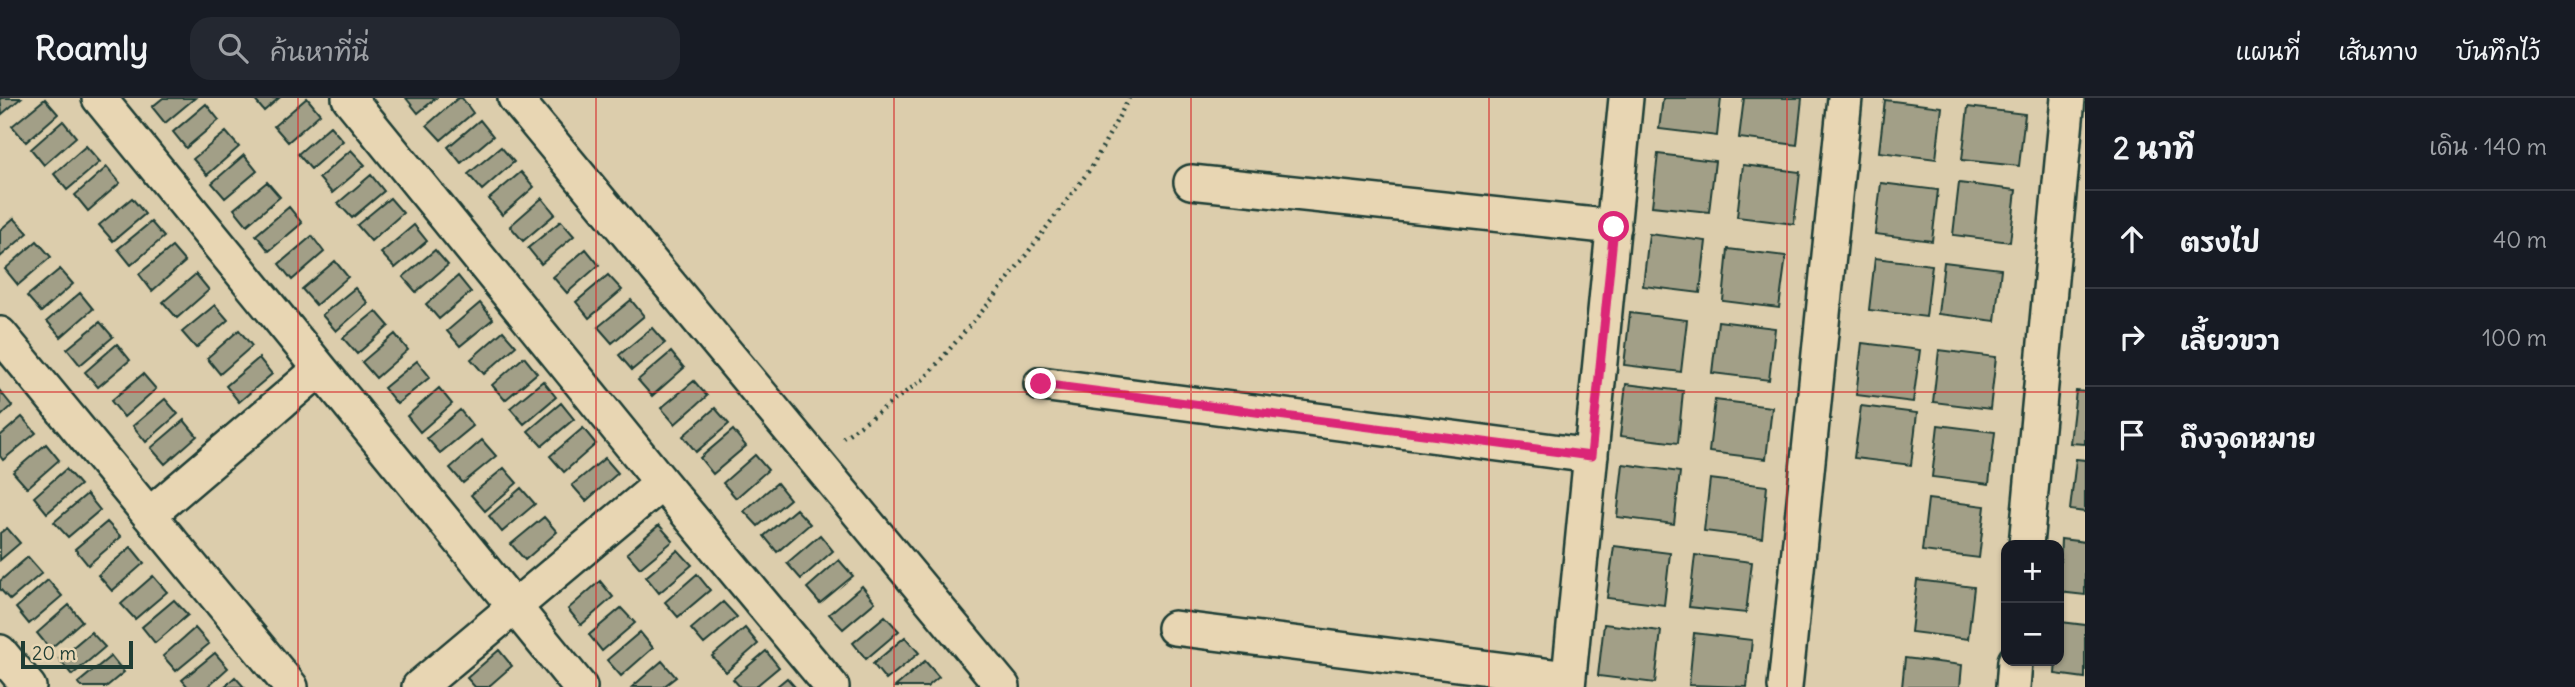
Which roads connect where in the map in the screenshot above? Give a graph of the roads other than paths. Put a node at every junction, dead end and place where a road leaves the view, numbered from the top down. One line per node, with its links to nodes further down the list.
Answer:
1 (99, 98): 10 (street)
2 (349, 98): 13 (street)
3 (515, 98): 26 (street)
4 (1626, 98): 8 (street)
5 (1845, 98): 27 (street)
6 (2068, 98): 15 (street)
7 (1191, 181): 8 (street)
8 (1614, 227): 12 (street)
9 (0, 334): 14 (street)
10 (320, 369): 14 (street); 16 (street)
11 (1041, 384): 12 (street)
12 (1591, 456): 20 (street)
13 (662, 483): 16 (street); 25 (street)
14 (149, 515): 22 (street)
15 (2026, 540)
16 (515, 607): 23 (street); 24 (street)
17 (1174, 628): 20 (street)
18 (0, 652): 21 (street)
19 (2015, 666): 28 (street)
20 (1568, 682)
21 (29, 687)
22 (291, 687)
23 (419, 687)
24 (580, 687)
25 (832, 687)
26 (1003, 687)
27 (1785, 687)
28 (2013, 687)

